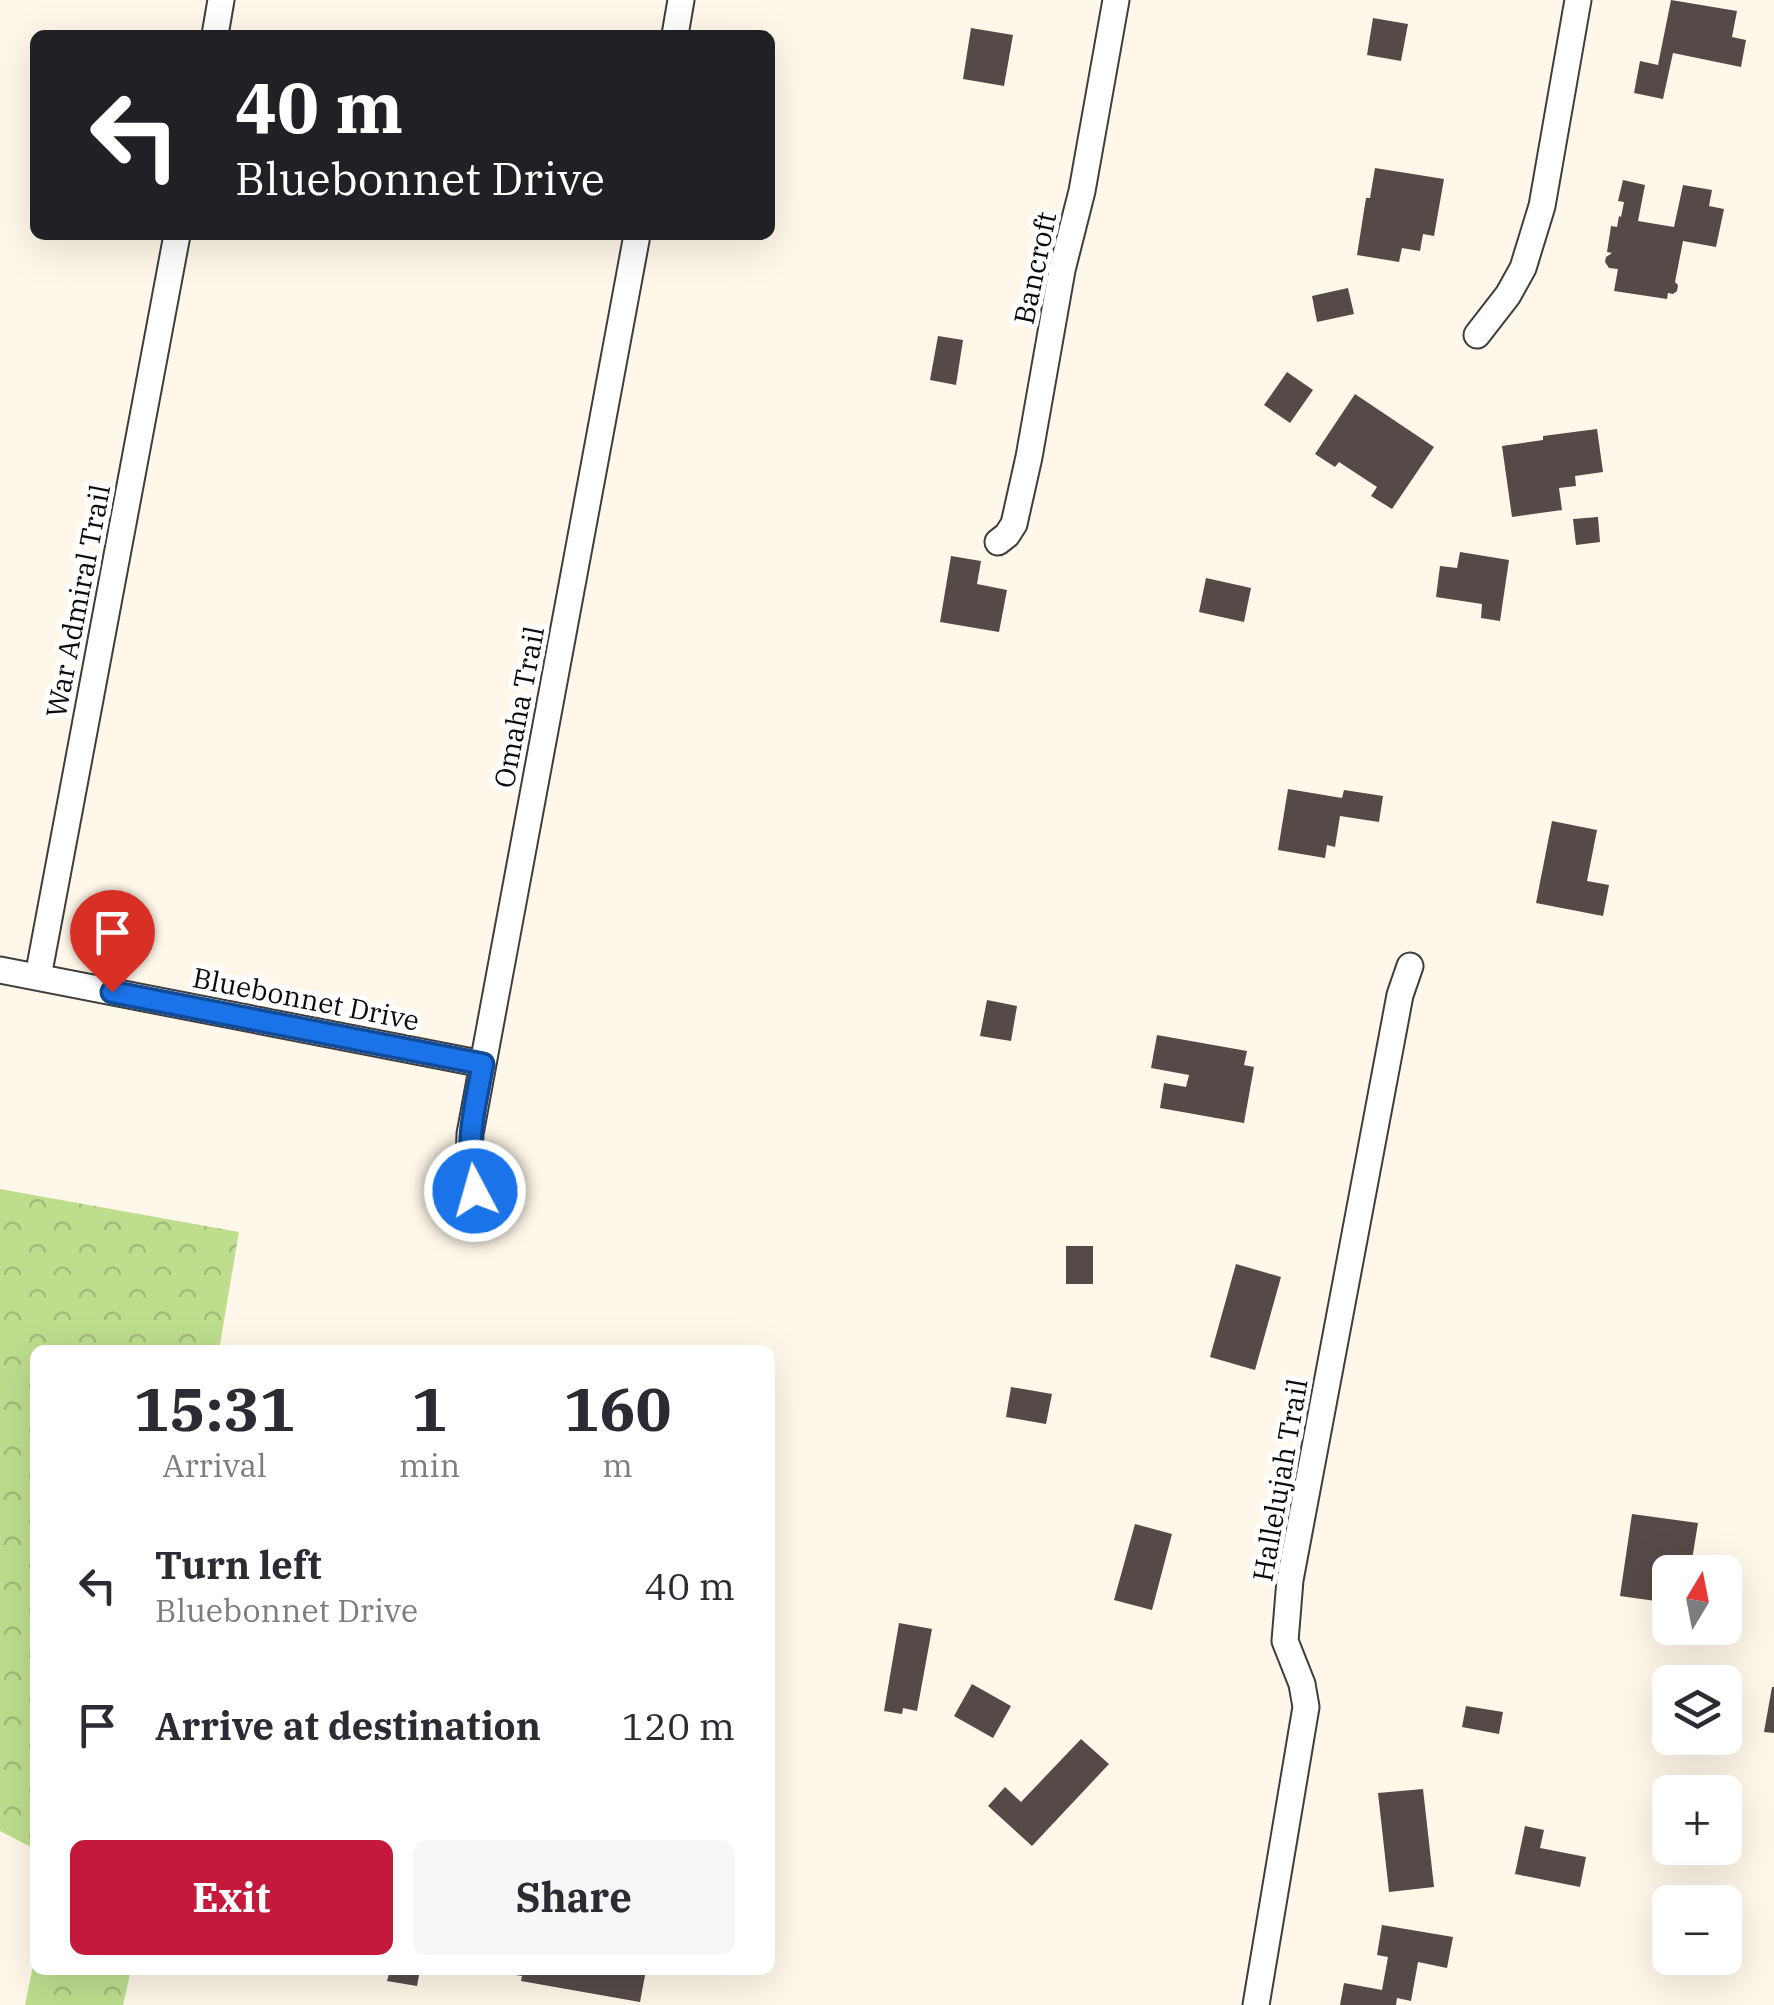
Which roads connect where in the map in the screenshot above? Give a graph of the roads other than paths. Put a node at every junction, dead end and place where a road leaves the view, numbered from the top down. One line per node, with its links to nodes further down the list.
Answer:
1 (221, 0): 5 (street)
2 (681, 0): 6 (street)
3 (1116, 0): 10 (street, Bancroft)
4 (1578, 0): 9 (street)
5 (215, 30)
6 (676, 30)
7 (176, 240): 13 (street, War Admiral Trail)
8 (637, 240): 14 (street, Omaha Trail)
9 (1477, 335)
10 (998, 542)
11 (1410, 966): 16 (street, Hallelujah Trail)
12 (0, 970): 13 (street, Bluebonnet Drive)
13 (38, 977): 14 (street, Bluebonnet Drive)
14 (483, 1064): 15 (street, Omaha Trail)
15 (475, 1191)
16 (1256, 2005)

